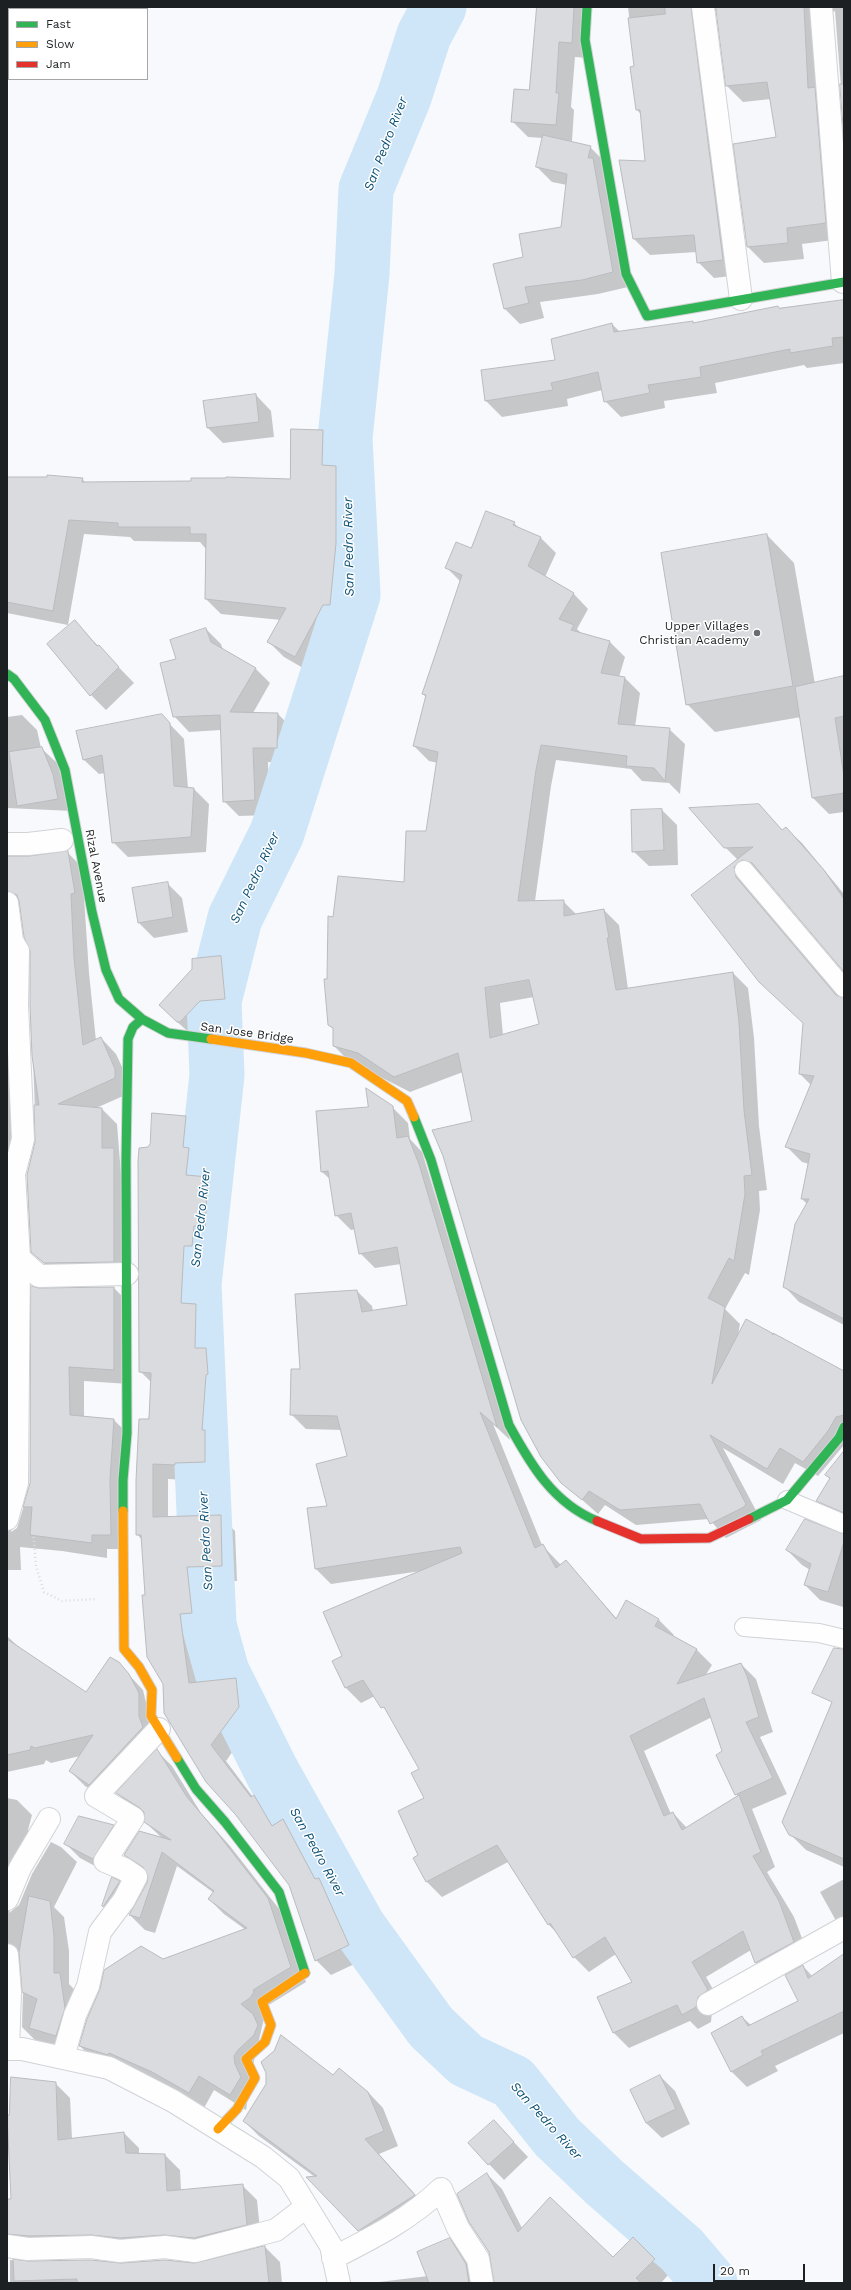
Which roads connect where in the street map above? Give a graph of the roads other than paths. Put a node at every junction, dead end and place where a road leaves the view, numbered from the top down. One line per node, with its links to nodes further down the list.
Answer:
1 (587, 7): 5 (street)
2 (703, 7): 5 (street)
3 (821, 7): 4 (street)
4 (844, 282): 5 (street)
5 (742, 299)
6 (7, 674): 13 (street, Rizal Avenue)
7 (62, 840): 8 (street)
8 (7, 844)
9 (744, 870): 12 (lane)
10 (7, 903): 11 (street)
11 (12, 950): 15 (street)
12 (844, 988)
13 (142, 1019): 14 (street, Rizal Avenue); 16 (street)
14 (185, 1036): 18 (street, San Jose Bridge)
15 (13, 1262): 16 (street); 19 (street)
16 (127, 1274): 23 (street)
17 (844, 1427): 18 (street)
18 (786, 1500): 20 (lane)
19 (17, 1523)
20 (844, 1524)
21 (744, 1627): 22 (lane)
22 (844, 1639)
23 (159, 1729): 30 (street); 31 (street)
24 (49, 1819): 25 (street)
25 (7, 1899)
26 (844, 1928): 28 (street)
27 (7, 1955): 29 (street)
28 (708, 2004)
29 (8, 2049): 30 (street)
30 (63, 2058): 31 (street)
31 (218, 2130): 32 (street)
32 (306, 2207): 33 (street); 34 (street)
33 (7, 2246)
34 (333, 2258): 35 (street); 36 (street)
35 (339, 2283)
36 (482, 2283)

